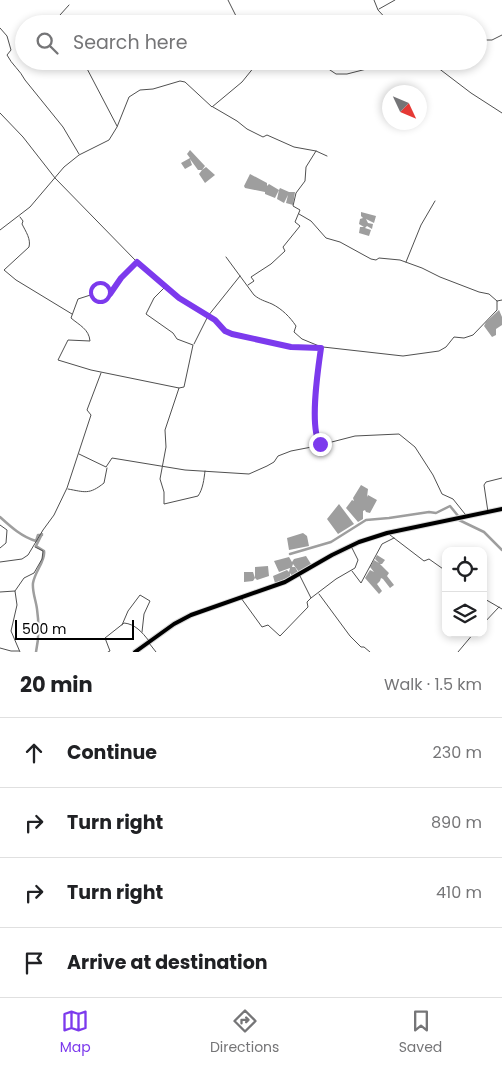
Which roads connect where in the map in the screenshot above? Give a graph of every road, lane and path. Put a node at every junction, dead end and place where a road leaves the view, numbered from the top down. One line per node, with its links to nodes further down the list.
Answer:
1 (228, 0): 7 (street)
2 (374, 0): 5 (street)
3 (396, 0): 5 (street)
4 (70, 5): 6 (street)
5 (378, 10): 8 (street)
6 (60, 15)
7 (236, 15)
8 (382, 15)
9 (0, 28): 12 (street)
10 (502, 35): 11 (street)
11 (487, 40)
12 (15, 66)
13 (18, 70): 24 (street)
14 (88, 70): 22 (street)
15 (252, 70): 19 (street)
16 (330, 70): 17 (street)
17 (363, 70)
18 (440, 70): 21 (street)
19 (212, 107): 22 (street); 23 (street)
20 (0, 112): 26 (street)
21 (502, 113)
22 (117, 127): 24 (street)
23 (316, 151): 25 (street); 28 (street)
24 (79, 154): 26 (street)
25 (327, 156)
26 (55, 178): 29 (street); 32 (street)
27 (435, 201): 33 (street)
28 (299, 214): 33 (street); 36 (street)
29 (19, 216): 30 (street); 39 (street)
30 (0, 230)
31 (226, 257): 34 (street)
32 (137, 262): 35 (street); 39 (street)
33 (406, 262): 38 (street)
34 (240, 276): 36 (street); 40 (street)
35 (165, 286): 40 (street); 41 (street)
36 (248, 286): 42 (street)
37 (502, 300): 38 (street)
38 (497, 302): 42 (street)
39 (72, 314): 43 (street)
40 (208, 316): 41 (street); 42 (street)
41 (193, 345): 44 (street)
42 (321, 348): 45 (street)
43 (101, 372): 44 (street); 46 (street)
44 (179, 388): 48 (street)
45 (322, 445): 49 (street); 54 (street)
46 (79, 454): 47 (street); 51 (street)
47 (107, 466): 48 (street); 51 (street)
48 (161, 466): 49 (street); 49 (street)
49 (205, 471)
50 (502, 478): 53 (street)
51 (67, 489): 59 (street)
52 (502, 509): 53 (main road)
53 (488, 512): 54 (main road)
54 (466, 517): 56 (main road)
55 (0, 525): 60 (street)
56 (387, 533): 57 (street); 58 (main road)
57 (394, 538): 62 (street); 63 (street)
58 (351, 545): 63 (street); 64 (main road)
59 (34, 546): 61 (street); 65 (street)
60 (0, 548)
61 (0, 562)
62 (442, 568)
63 (351, 570): 67 (street)
64 (300, 575): 68 (main road); 69 (street)
65 (15, 591): 66 (street); 79 (street)
66 (0, 592)
67 (318, 593): 69 (street); 83 (street)
68 (241, 597): 69 (street); 77 (main road)
69 (311, 598)
70 (487, 600): 71 (street)
71 (499, 607): 72 (street); 73 (street)
72 (502, 609)
73 (487, 620)
74 (122, 625): 75 (street); 75 (street); 80 (street)
75 (142, 632): 77 (street)
76 (471, 637): 84 (street)
77 (149, 642): 81 (main road); 82 (street)
78 (0, 648): 79 (street)
79 (20, 652)
80 (108, 652)
81 (135, 652)
82 (156, 652)
83 (370, 652)
84 (458, 652)

